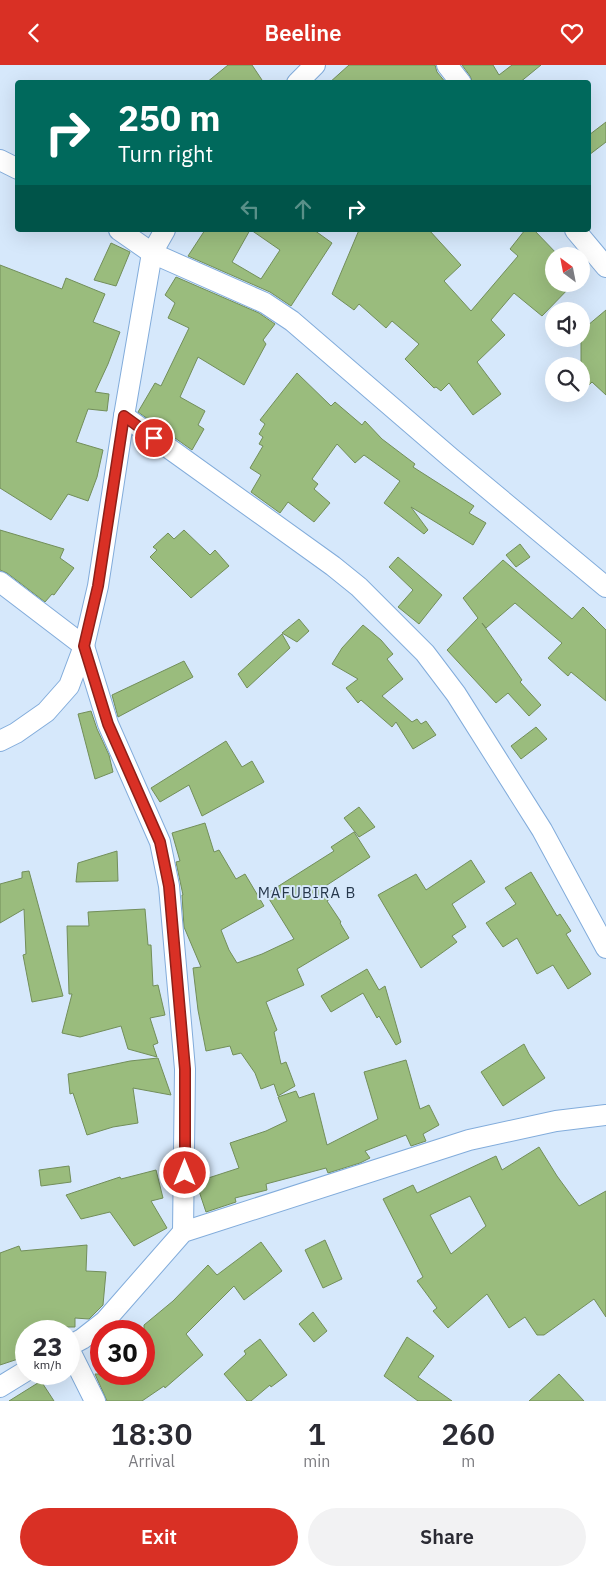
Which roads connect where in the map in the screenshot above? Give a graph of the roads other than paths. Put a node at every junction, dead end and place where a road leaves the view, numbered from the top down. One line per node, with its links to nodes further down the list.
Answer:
1 (315, 65): 3 (street)
2 (447, 65): 4 (street)
3 (300, 80)
4 (459, 80)
5 (0, 160): 6 (street)
6 (15, 168)
7 (122, 232): 10 (street)
8 (164, 232): 10 (street)
9 (577, 232): 11 (street)
10 (152, 253): 12 (street); 14 (street)
11 (606, 267)
12 (124, 416): 15 (street); 17 (street)
13 (0, 582): 15 (street)
14 (606, 587)
15 (84, 646): 16 (street); 19 (street)
16 (0, 741)
17 (606, 948)
18 (606, 1115): 19 (street)
19 (183, 1231): 20 (street)
20 (80, 1340)
21 (80, 1371): 24 (street)
22 (15, 1378): 23 (street)
23 (0, 1387)
24 (94, 1401)

